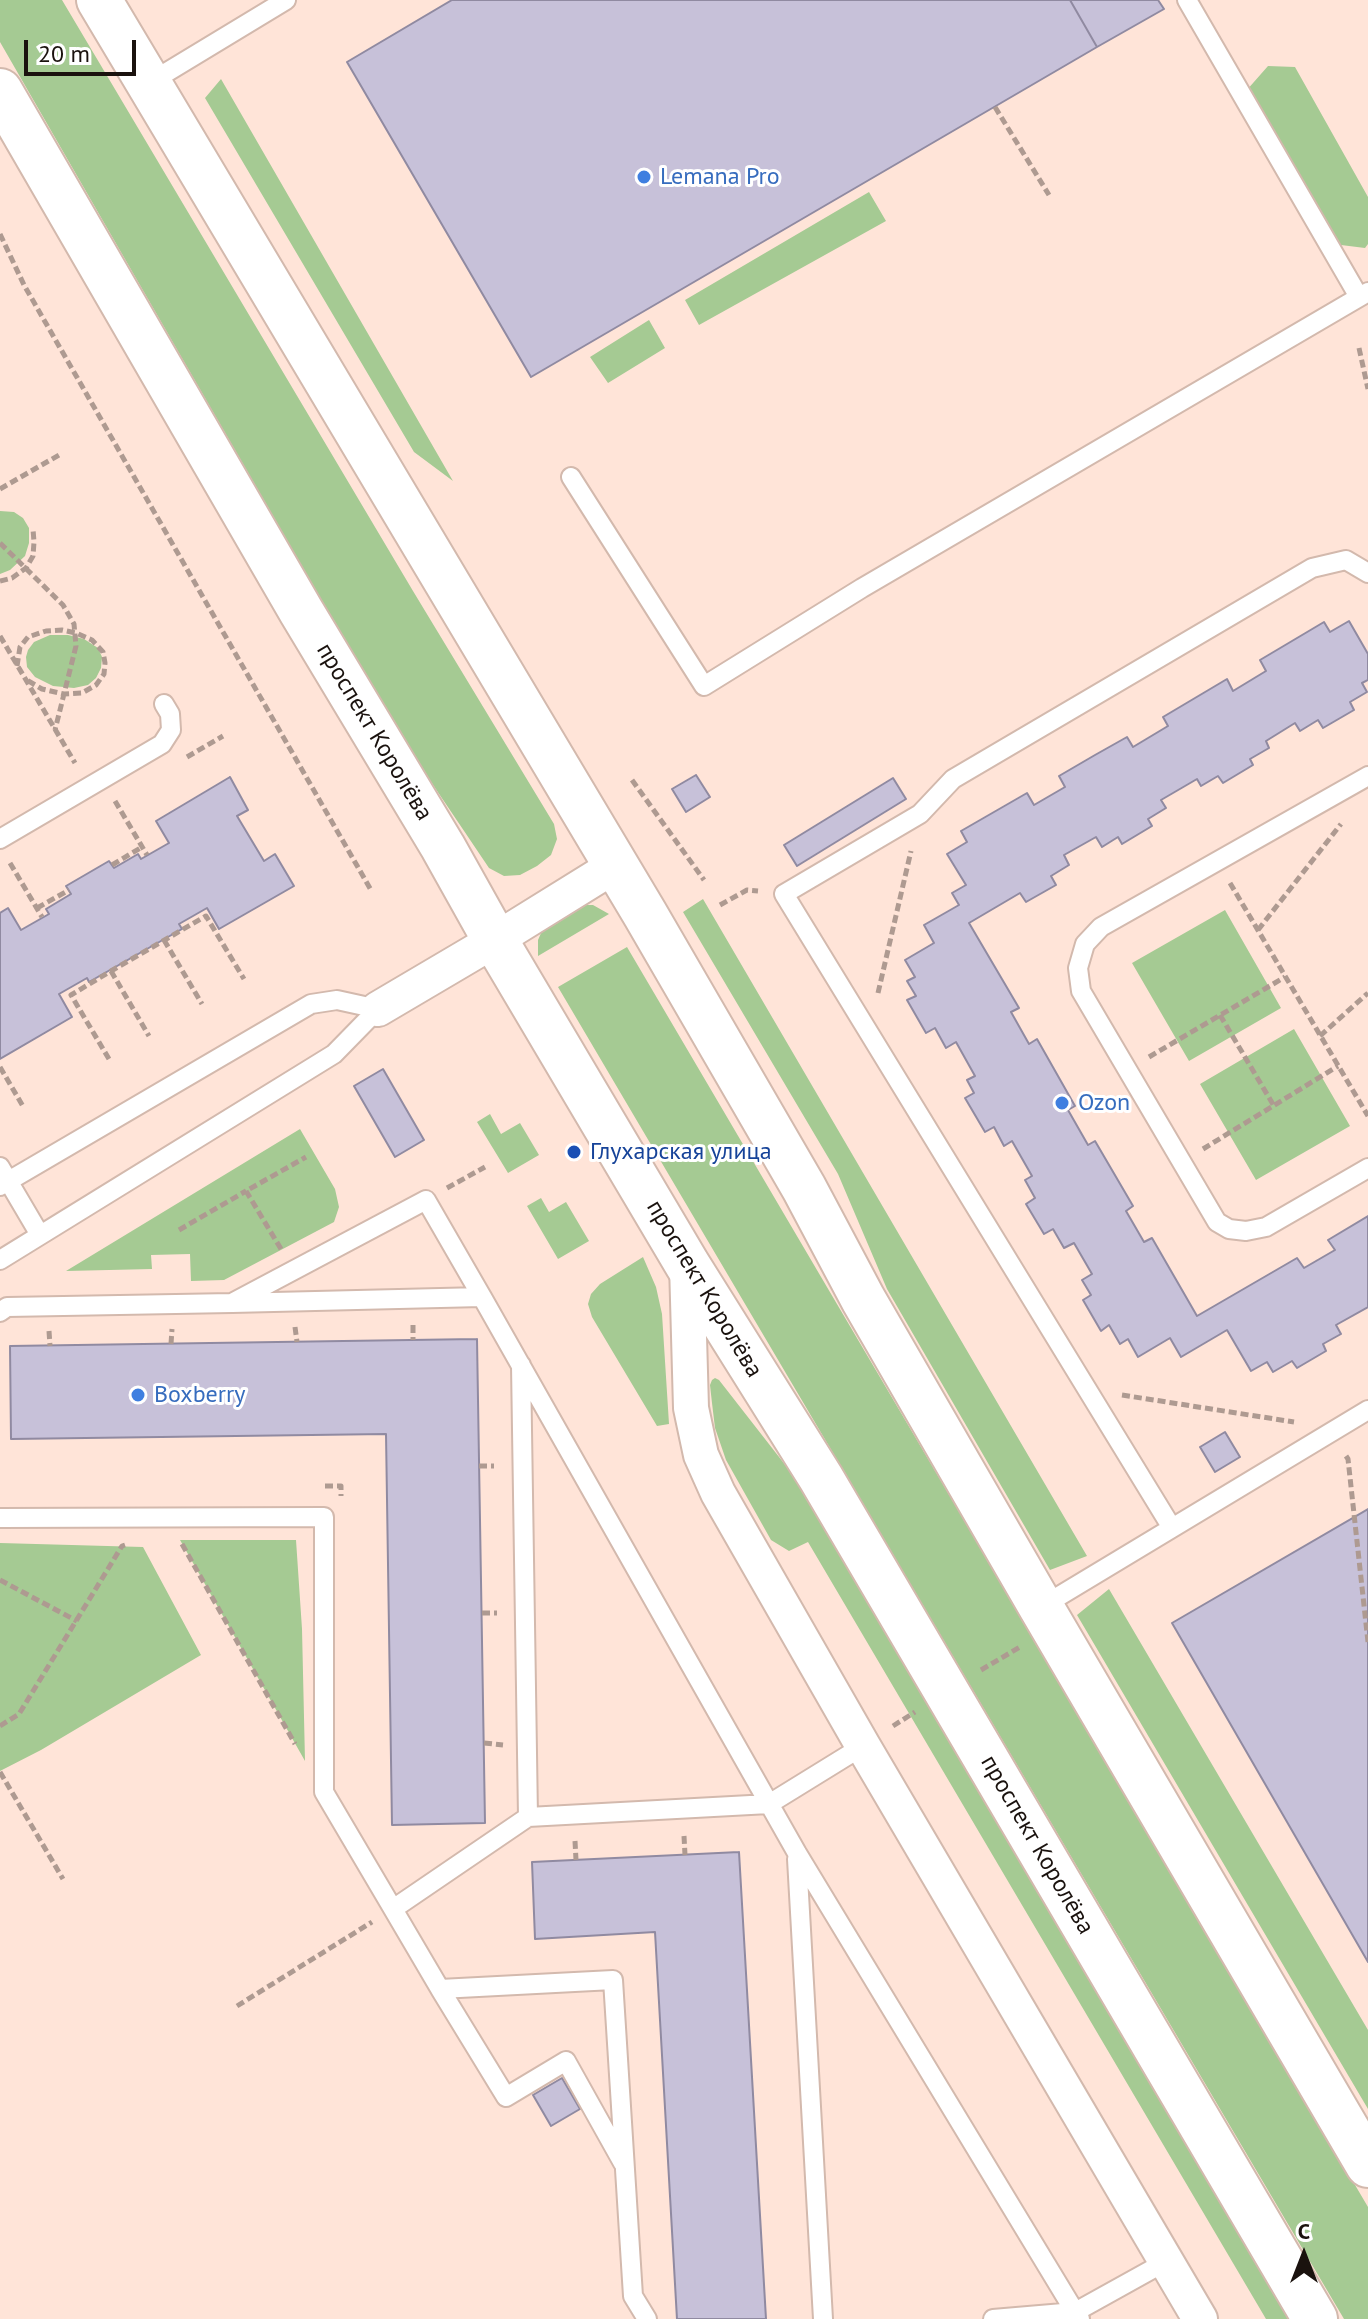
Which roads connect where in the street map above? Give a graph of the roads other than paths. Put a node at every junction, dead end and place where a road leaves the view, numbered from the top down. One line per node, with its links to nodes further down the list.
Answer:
1 (99, 0): 4 (street)
2 (286, 0): 4 (lane)
3 (1187, 0): 6 (lane)
4 (149, 83): 12 (street)
5 (0, 91): 13 (street, проспект Королёва)
6 (1364, 295): 7 (lane)
7 (571, 477)
8 (1368, 573): 26 (lane)
9 (164, 704): 11 (lane)
10 (1368, 776): 15 (lane)
11 (0, 839)
12 (616, 865): 13 (street); 27 (street)
13 (495, 940): 14 (street); 19 (street, проспект Королёва)
14 (378, 1009): 16 (lane); 17 (lane)
15 (1368, 1168)
16 (3, 1178): 17 (lane)
17 (40, 1235): 18 (lane)
18 (0, 1260)
19 (687, 1264): 28 (street); 42 (street, проспект Королёва)
20 (482, 1297): 21 (lane); 21 (lane); 23 (lane)
21 (232, 1303): 22 (lane)
22 (0, 1312)
23 (521, 1362): 29 (lane); 30 (lane)
24 (1368, 1410): 26 (lane)
25 (0, 1518): 32 (lane)
26 (1172, 1528): 27 (lane)
27 (1047, 1617): 34 (street)
28 (863, 1746): 29 (lane); 36 (street)
29 (769, 1804): 30 (lane); 31 (lane)
30 (528, 1817): 32 (lane)
31 (797, 1853): 37 (lane); 39 (lane)
32 (393, 1909): 33 (lane)
33 (440, 1989): 35 (lane); 35 (lane)
34 (1368, 2165)
35 (625, 2168): 38 (lane)
36 (1167, 2261): 37 (lane); 41 (street)
37 (1078, 2315): 40 (lane)
38 (647, 2319)
39 (823, 2319)
40 (993, 2319)
41 (1200, 2319)
42 (1315, 2319)

